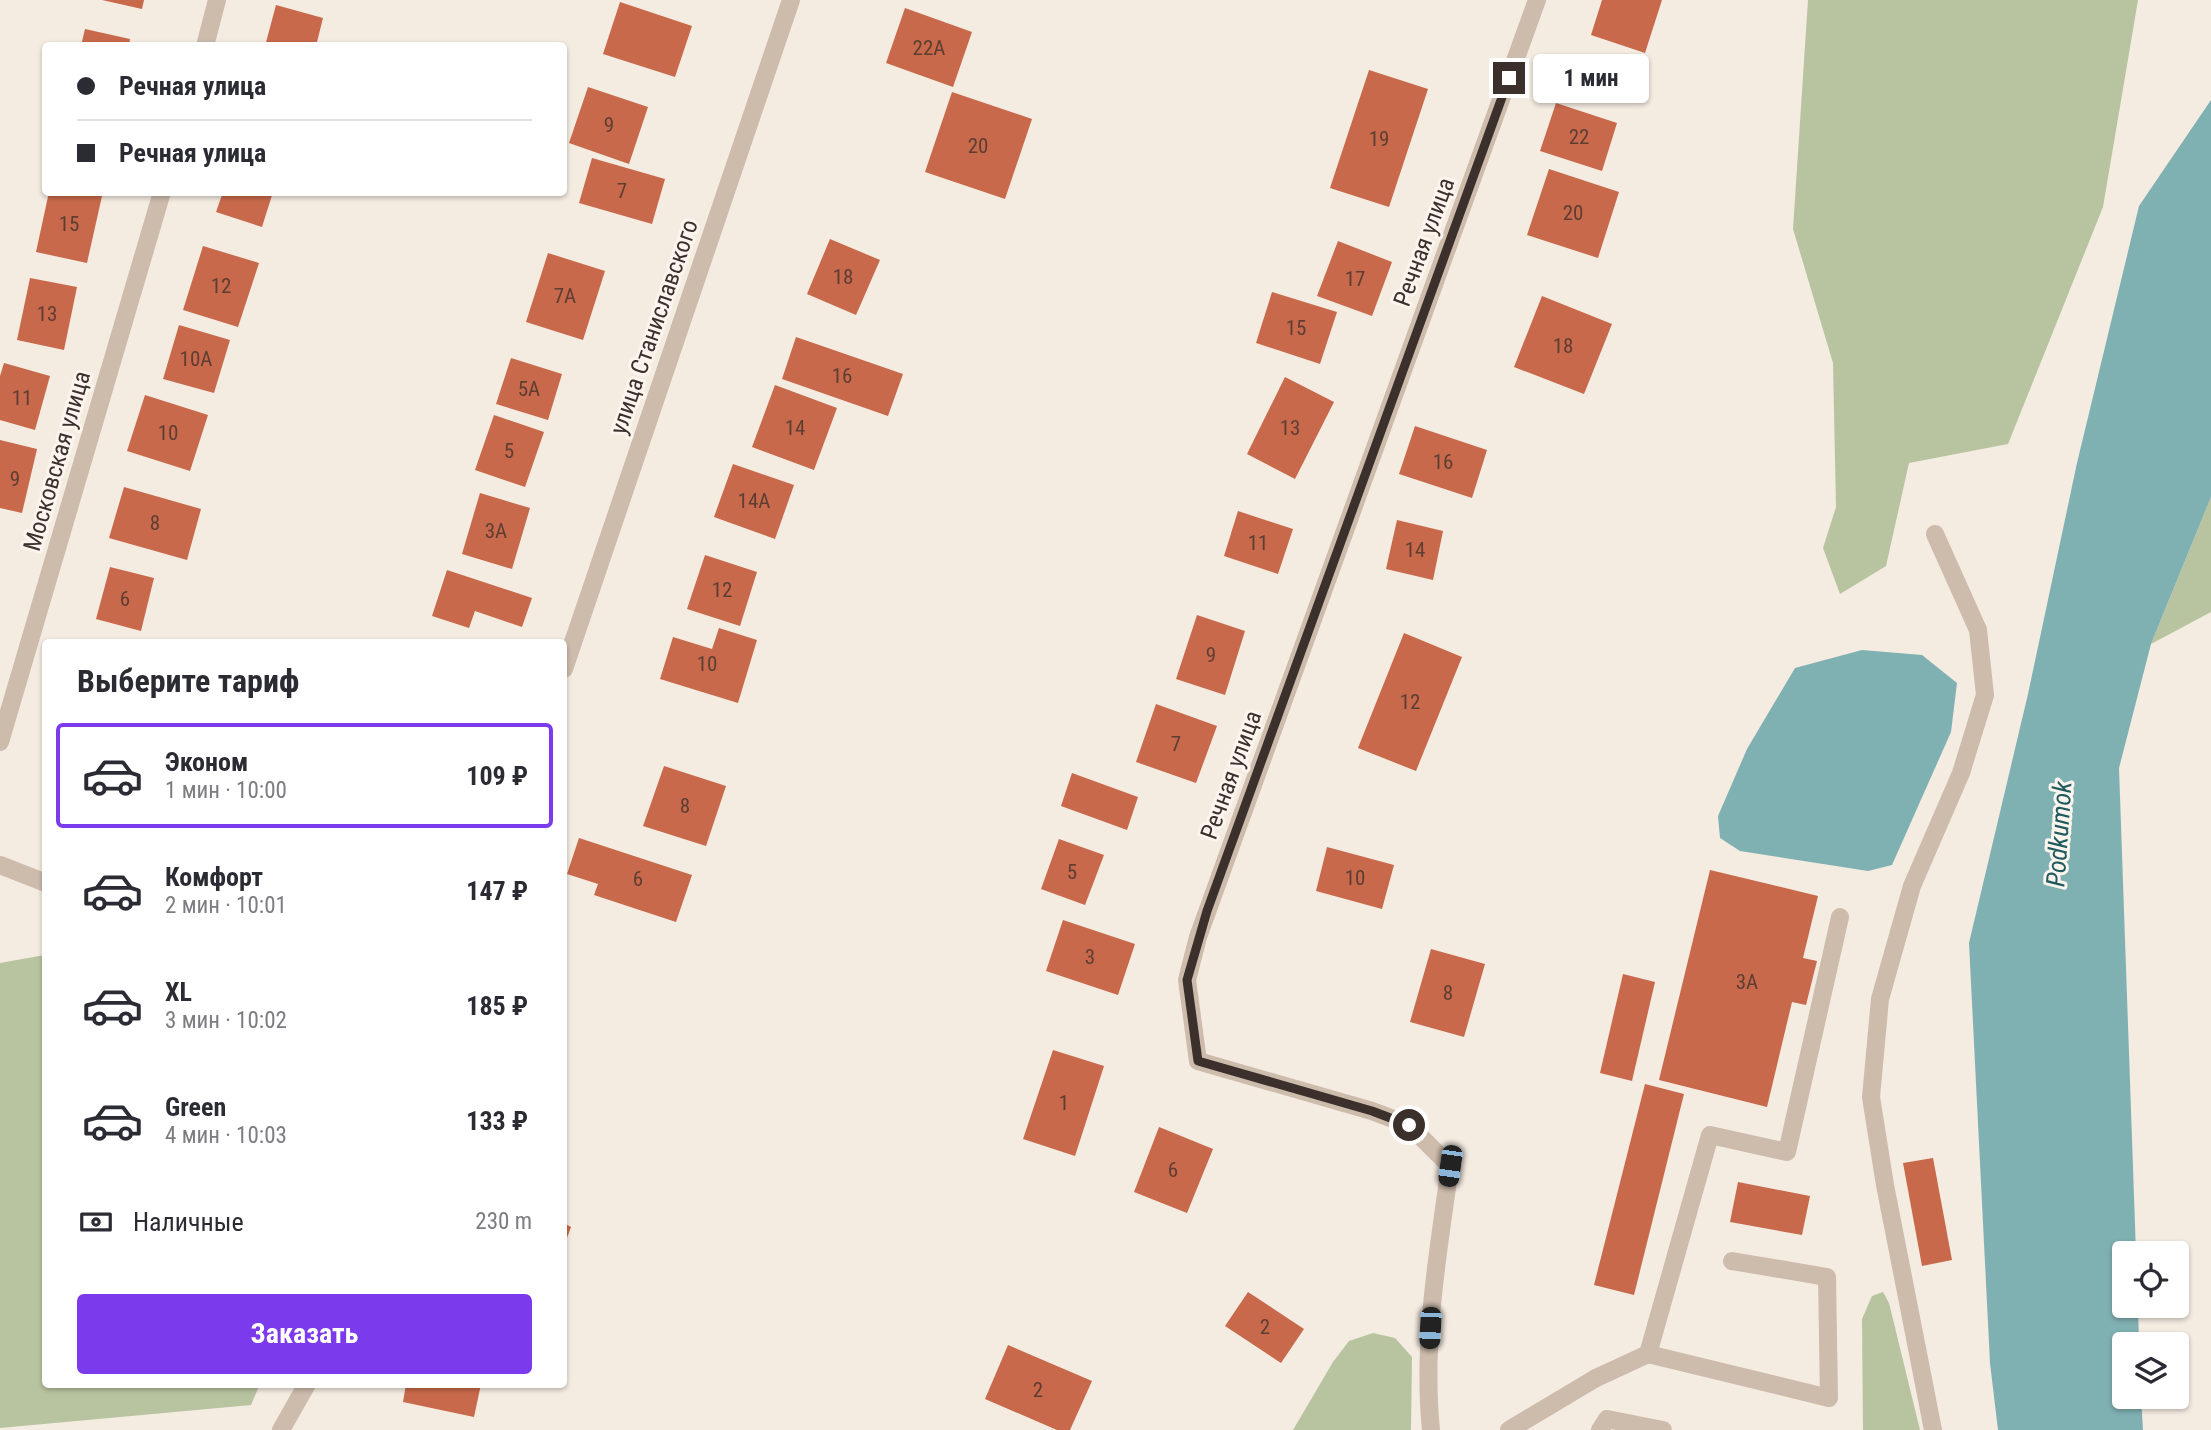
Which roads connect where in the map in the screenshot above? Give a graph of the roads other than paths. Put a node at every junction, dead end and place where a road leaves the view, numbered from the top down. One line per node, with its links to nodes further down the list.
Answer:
1 (217, 0): 4 (street)
2 (790, 0): 7 (street, улица Станиславского)
3 (1537, 0): 16 (street, Речная улица)
4 (206, 42)
5 (161, 196): 8 (street, Московская улица)
6 (1935, 534): 20 (street)
7 (567, 660)
8 (0, 742)
9 (0, 865): 10 (street)
10 (42, 881)
11 (1840, 917): 13 (street)
12 (1732, 1261): 13 (street)
13 (1648, 1354): 17 (street)
14 (305, 1388): 15 (street)
15 (281, 1430)
16 (1431, 1430)
17 (1509, 1430)
18 (1600, 1430): 19 (street)
19 (1663, 1430)
20 (1933, 1430)

